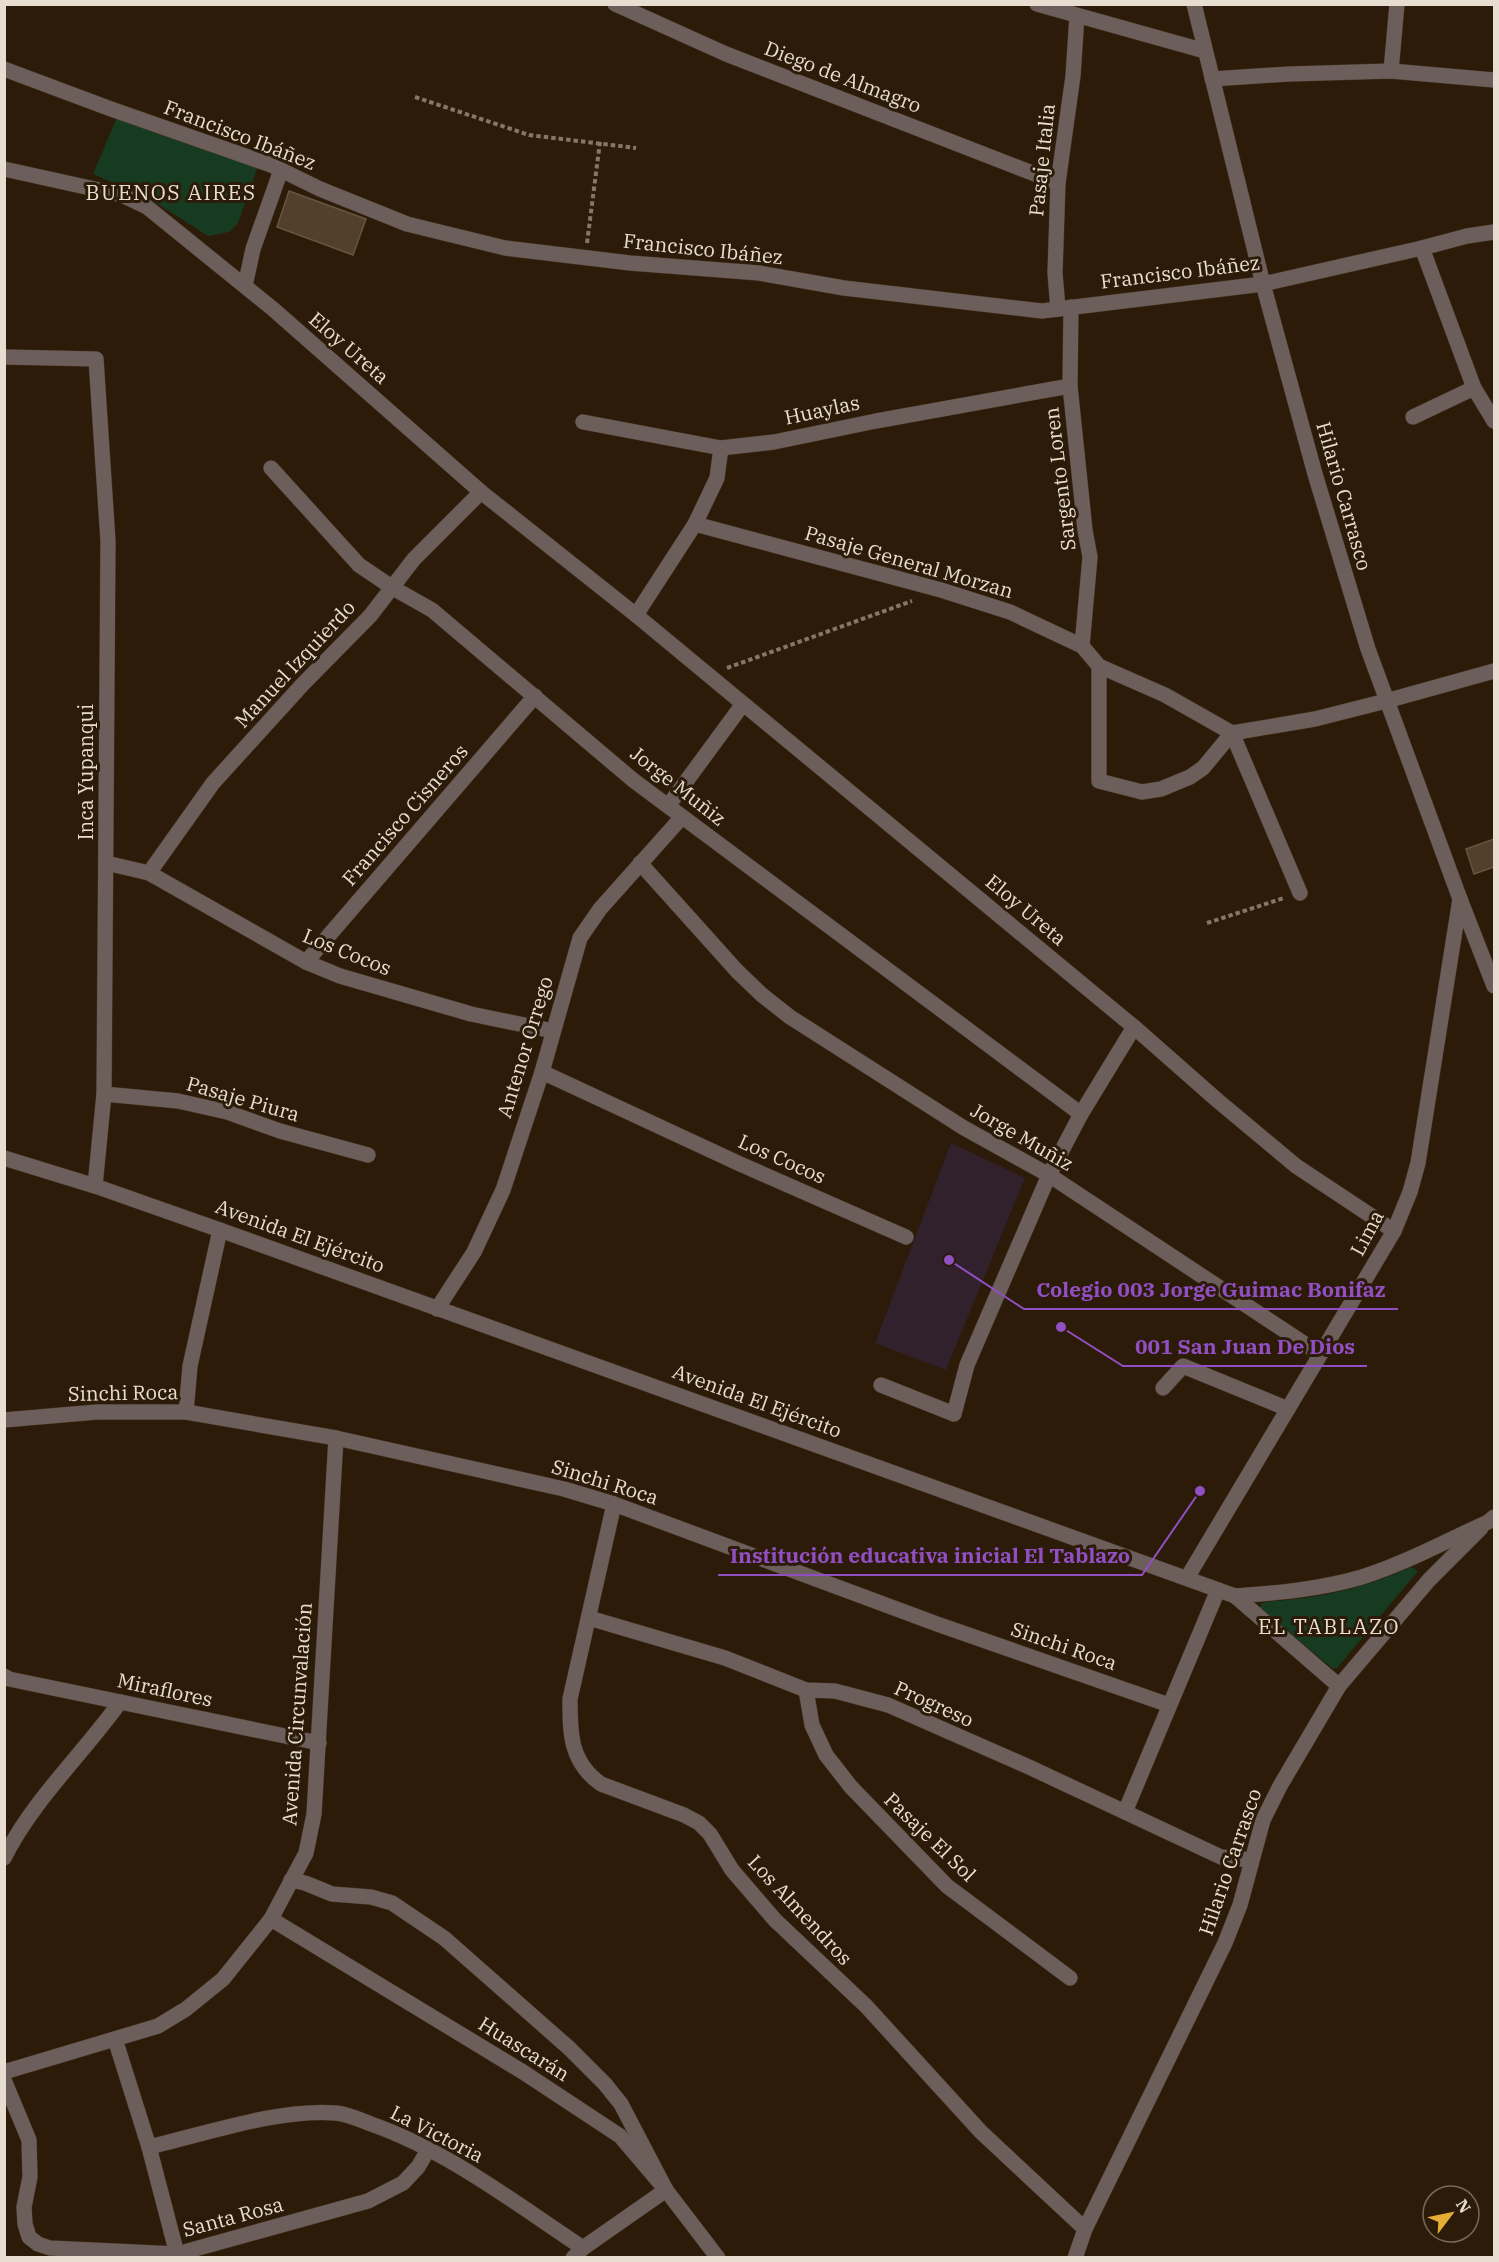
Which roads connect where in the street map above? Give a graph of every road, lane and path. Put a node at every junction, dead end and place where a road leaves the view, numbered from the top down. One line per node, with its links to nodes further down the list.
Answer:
1 (615, 4): 16 (street, Diego de Almagro)
2 (1037, 4): 5 (street)
3 (1194, 4): 6 (street, Hilario Carrasco)
4 (1397, 4): 8 (street)
5 (1077, 16): 6 (street); 16 (street, Pasaje Italia)
6 (1205, 51): 9 (street, Hilario Carrasco)
7 (4, 69): 15 (street, Francisco Ibáñez)
8 (1391, 71): 9 (street); 10 (street)
9 (1212, 79): 20 (street, Hilario Carrasco)
10 (1494, 80)
11 (415, 97): 12 (path)
12 (600, 142): 13 (path); 19 (path)
13 (636, 148)
14 (4, 169): 21 (street, Eloy Ureta)
15 (281, 170): 19 (street, Francisco Ibáñez); 21 (street)
16 (1058, 183): 22 (street, Pasaje Italia)
17 (1494, 232): 18 (street, Francisco Ibáñez)
18 (1422, 248): 20 (street, Francisco Ibáñez); 25 (street)
19 (586, 258): 22 (street, Francisco Ibáñez)
20 (1263, 284): 22 (street, Francisco Ibáñez); 41 (street, Hilario Carrasco)
21 (244, 286): 31 (street, Eloy Ureta)
22 (1064, 308): 24 (street, Sargento Loren)
23 (4, 357): 46 (street, Inca Yupanqui)
24 (1070, 386): 29 (street, Huaylas); 36 (street, Sargento Loren)
25 (1474, 388): 26 (street); 27 (street)
26 (1413, 417)
27 (1494, 421)
28 (583, 422): 29 (street, Huaylas)
29 (721, 448): 32 (street)
30 (271, 468): 33 (street, Jorge Muñiz)
31 (481, 492): 33 (street, Manuel Izquierdo); 35 (street, Eloy Ureta)
32 (695, 524): 34 (street, Pasaje General Morzan); 35 (street)
33 (393, 588): 40 (street, Jorge Muñiz); 48 (street, Manuel Izquierdo)
34 (941, 590): 36 (street, Pasaje General Morzan); 39 (path)
35 (636, 615): 39 (street, Eloy Ureta)
36 (1082, 646): 37 (street, Pasaje General Morzan)
37 (1099, 666): 43 (street); 43 (street)
38 (1494, 670): 41 (street)
39 (706, 675): 42 (street, Eloy Ureta)
40 (535, 696): 44 (street, Jorge Muñiz); 52 (street, Francisco Cisneros)
41 (1386, 701): 43 (street); 50 (street, Hilario Carrasco)
42 (743, 704): 44 (street); 54 (street, Eloy Ureta)
43 (1232, 733): 49 (street)
44 (668, 806): 45 (street, Jorge Muñiz)
45 (682, 817): 47 (street, Antenor Orrego); 58 (street, Jorge Muñiz)
46 (106, 863): 48 (street, Los Cocos); 57 (street, Inca Yupanqui)
47 (640, 863): 55 (street, Antenor Orrego); 61 (street, Jorge Muñiz)
48 (149, 873): 52 (street, Los Cocos)
49 (1300, 893): 51 (path)
50 (1460, 899): 53 (street, Hilario Carrasco); 64 (street, Lima)
51 (1208, 923)
52 (306, 962): 55 (street, Los Cocos)
53 (1494, 986)
54 (1134, 1027): 58 (street); 64 (street, Eloy Ureta)
55 (553, 1031): 56 (street, Antenor Orrego)
56 (542, 1072): 65 (street, Los Cocos); 66 (street, Antenor Orrego)
57 (104, 1094): 59 (street, Pasaje Piura); 62 (street, Inca Yupanqui)
58 (1081, 1114): 61 (street)
59 (368, 1155)
60 (4, 1158): 62 (street, Avenida El Ejército)
61 (1049, 1175): 67 (street, Jorge Muñiz); 68 (street)
62 (95, 1186): 63 (street, Avenida El Ejército)
63 (220, 1230): 66 (street, Avenida El Ejército); 71 (street)
64 (1394, 1231): 67 (street, Lima)
65 (906, 1237)
66 (437, 1309): 76 (street, Avenida El Ejército)
67 (1320, 1354): 70 (street, Lima)
68 (881, 1385)
69 (1163, 1388): 70 (street)
70 (1288, 1409): 76 (street, Lima)
71 (186, 1412): 72 (street, Sinchi Roca); 73 (street, Sinchi Roca)
72 (4, 1420)
73 (336, 1438): 74 (street, Sinchi Roca); 85 (street, Avenida Circunvalación)
74 (614, 1504): 79 (street, Los Almendros); 84 (street, Sinchi Roca)
75 (1491, 1519): 78 (street, Avenida El Ejército); 81 (street, Hilario Carrasco)
76 (1187, 1578): 77 (street, Avenida El Ejército)
77 (1218, 1590): 78 (street, Avenida El Ejército); 84 (street)
78 (1235, 1596): 81 (street)
79 (589, 1617): 82 (street, Progreso); 98 (street, Los Almendros)
80 (4, 1676): 83 (street, Miraflores)
81 (1339, 1686): 88 (street, Hilario Carrasco)
82 (806, 1690): 86 (street, Progreso); 91 (street, Pasaje El Sol)
83 (120, 1702): 85 (street, Miraflores); 87 (street)
84 (1169, 1705): 86 (street)
85 (319, 1743): 89 (street, Avenida Circunvalación)
86 (1125, 1812): 88 (street, Progreso)
87 (4, 1858)
88 (1251, 1860): 98 (street, Hilario Carrasco)
89 (291, 1880): 90 (street, Avenida Circunvalación); 97 (street)
90 (271, 1919): 92 (street, Avenida Circunvalación); 97 (street, Huascarán)
91 (1070, 1978)
92 (115, 2039): 93 (street, Avenida Circunvalación); 95 (street)
93 (4, 2072)
94 (4, 2079): 100 (street, Santa Rosa)
95 (149, 2147): 96 (street, La Victoria); 100 (street)
96 (428, 2150): 99 (street, La Victoria); 100 (street, Santa Rosa)
97 (666, 2190): 99 (street); 101 (street, Huascarán)
98 (1085, 2229): 102 (street, Hilario Carrasco)
99 (578, 2253)
100 (177, 2254)
101 (718, 2258)
102 (1075, 2258)

